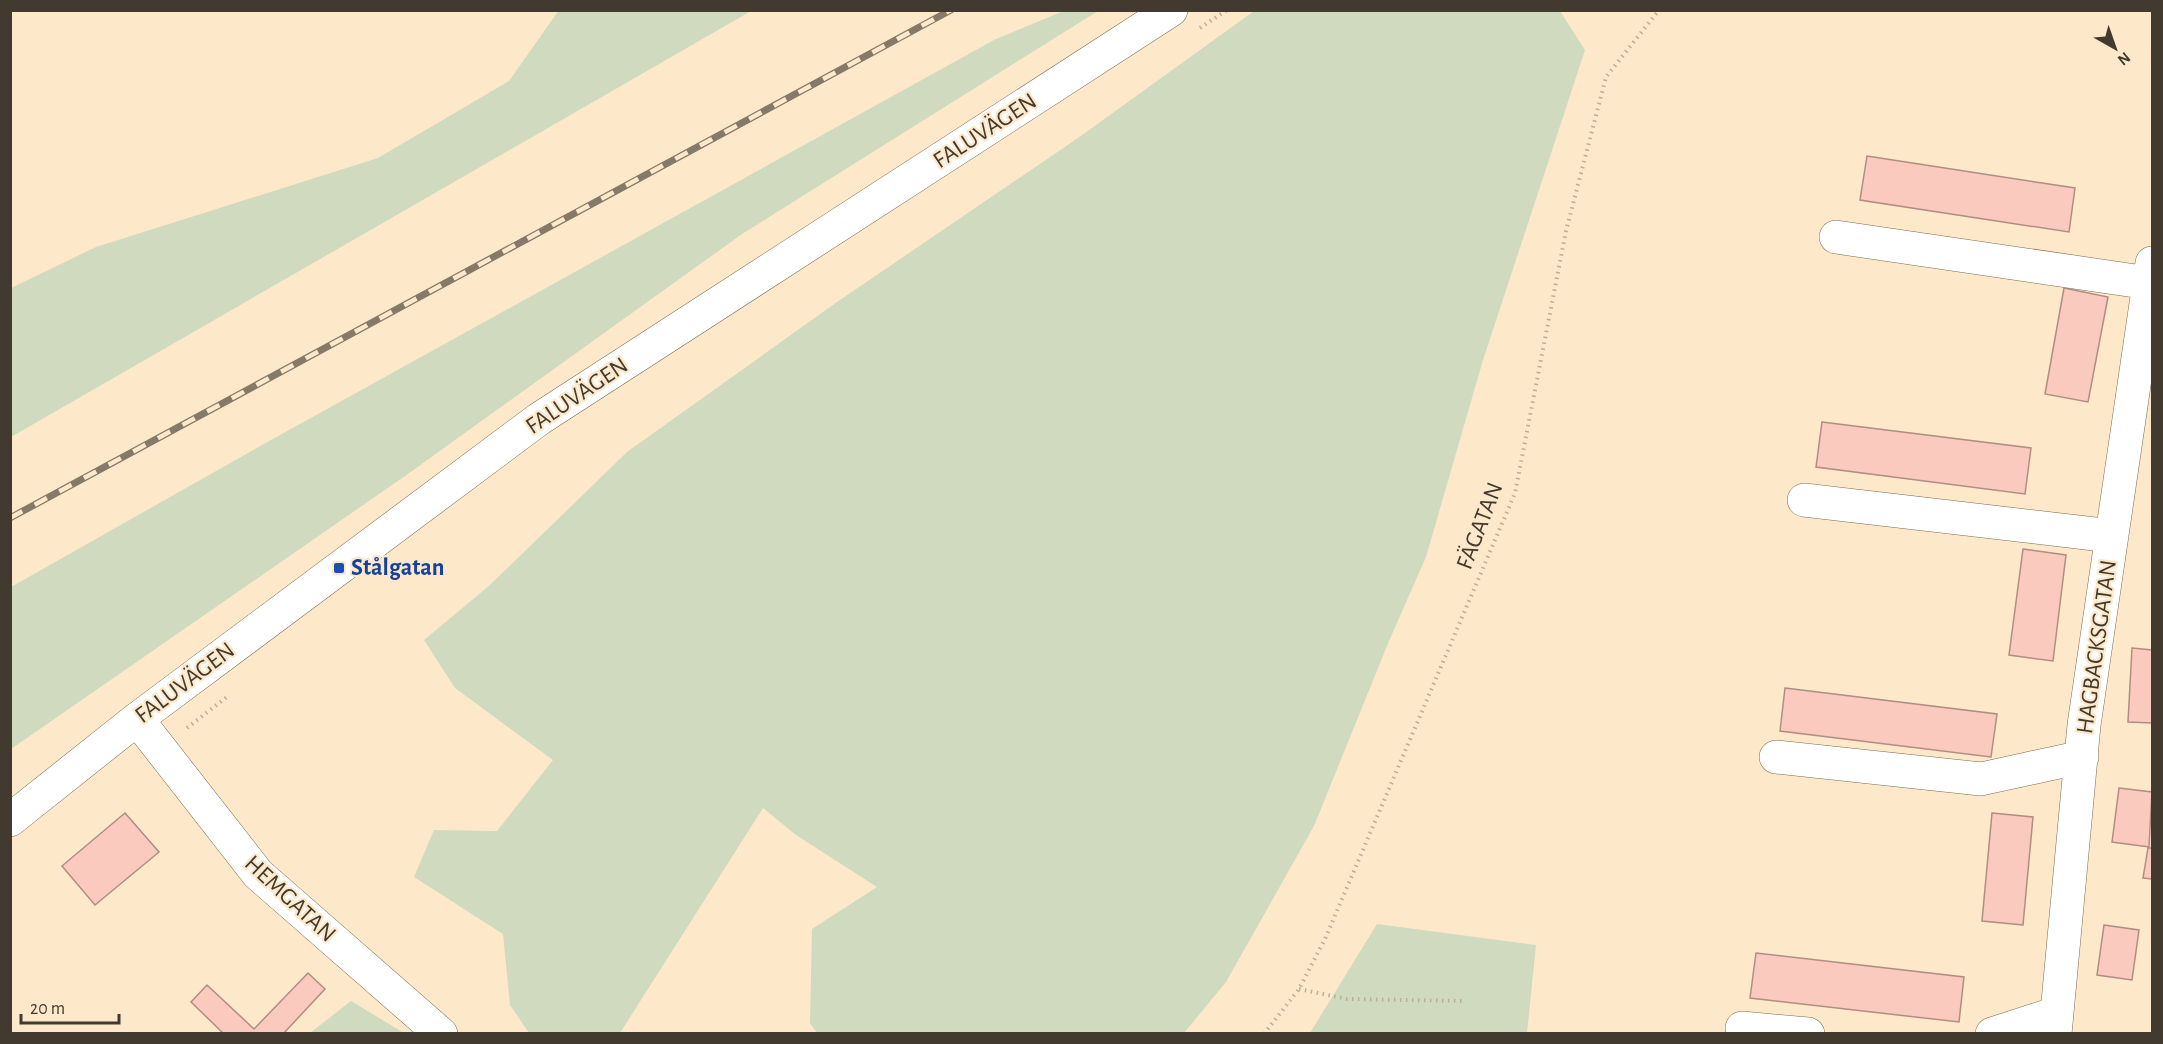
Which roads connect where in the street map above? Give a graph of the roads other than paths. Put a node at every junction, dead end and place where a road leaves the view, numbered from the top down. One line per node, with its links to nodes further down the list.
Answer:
1 (1171, 10): 6 (street, FALUVÄGEN)
2 (1836, 237): 3 (street)
3 (2151, 273): 5 (street, HAGBACKSGATAN)
4 (1804, 500): 5 (street)
5 (2112, 536): 8 (street, HAGBACKSGATAN)
6 (136, 719): 9 (street, FALUVÄGEN); 12 (street, HEMGATAN)
7 (1776, 757): 8 (street)
8 (2082, 757): 10 (street, HAGBACKSGATAN)
9 (10, 820)
10 (2056, 1023): 14 (street)
11 (1742, 1028): 13 (street)
12 (441, 1034)
13 (1808, 1034)
14 (1992, 1034)

